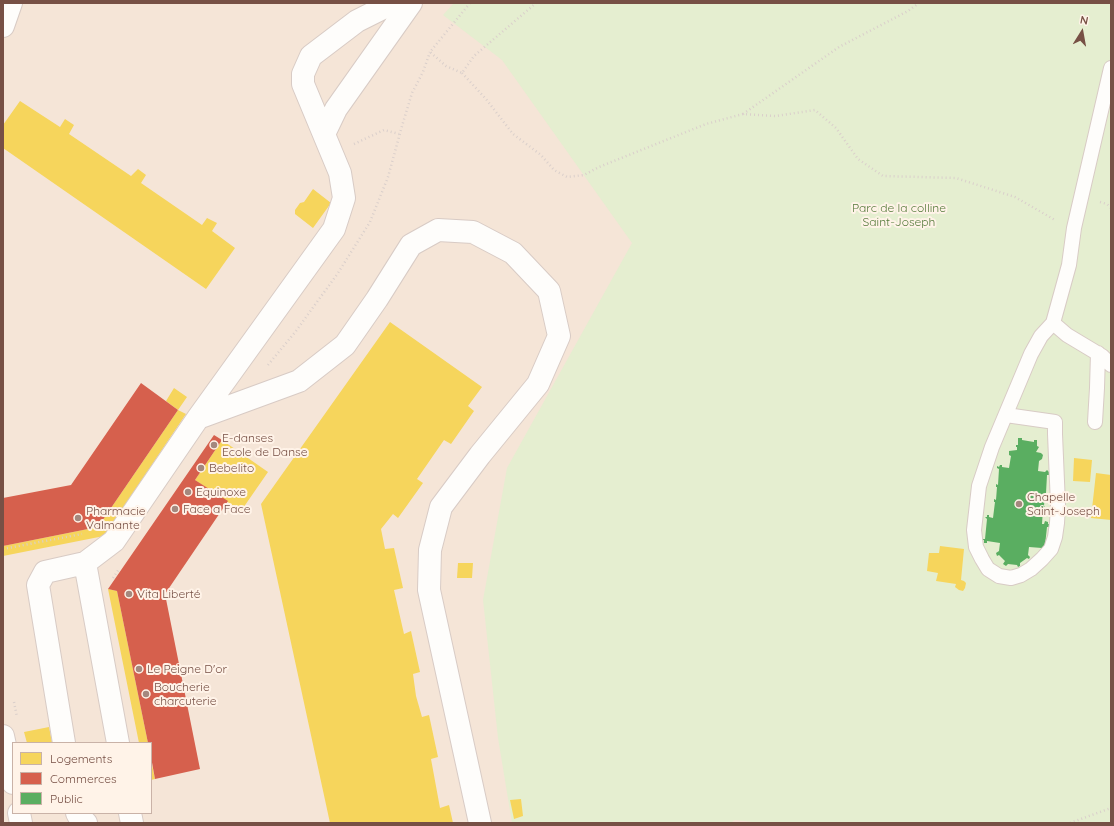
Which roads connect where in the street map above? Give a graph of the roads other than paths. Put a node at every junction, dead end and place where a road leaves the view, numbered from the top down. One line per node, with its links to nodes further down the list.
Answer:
1 (12, 3): 4 (street)
2 (393, 3): 6 (street)
3 (411, 3): 6 (street)
4 (3, 26)
5 (1111, 68): 7 (lane)
6 (324, 134): 11 (street)
7 (1053, 323): 8 (lane); 10 (lane)
8 (1098, 353): 9 (lane); 12 (lane)
9 (1111, 365)
10 (1006, 416): 10 (lane)
11 (198, 418): 13 (street); 20 (street)
12 (1095, 422)
13 (85, 563): 15 (street); 16 (street)
14 (3, 736): 17 (street)
15 (64, 742)
16 (118, 742)
17 (12, 778)
18 (78, 814): 19 (street)
19 (86, 823)
20 (480, 823)

